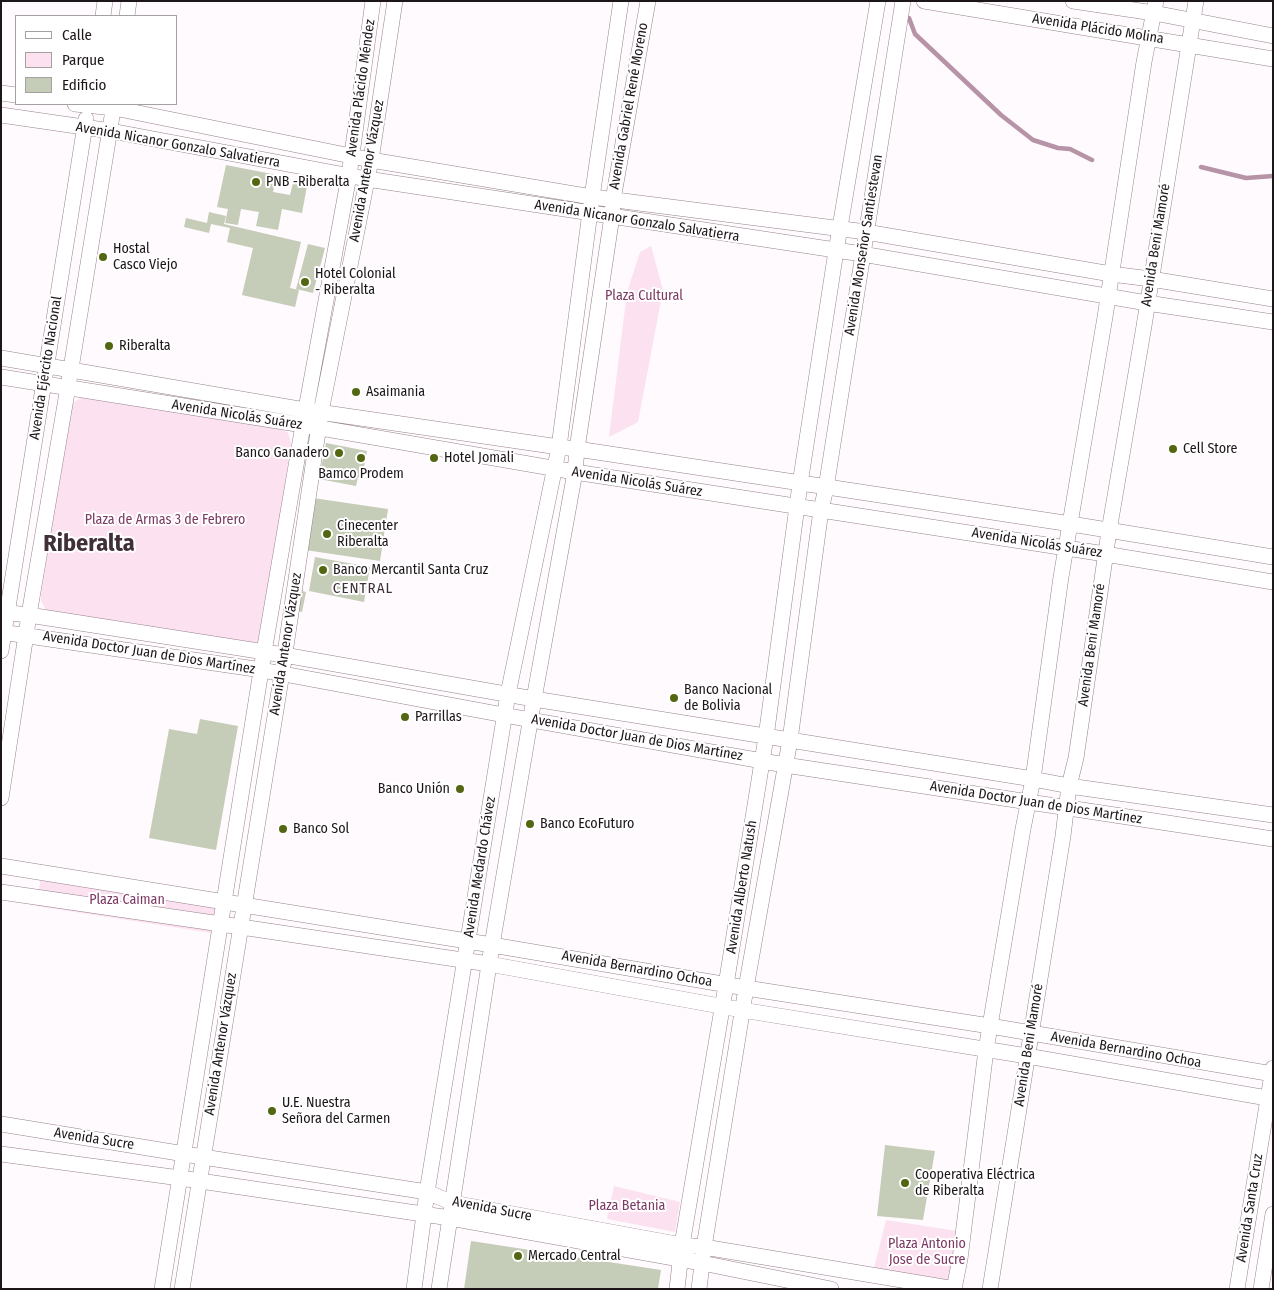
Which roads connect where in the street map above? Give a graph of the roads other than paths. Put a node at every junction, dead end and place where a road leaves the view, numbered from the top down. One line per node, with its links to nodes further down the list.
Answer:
1 (105, 1): 13 (street)
2 (129, 1): 14 (street)
3 (373, 1): 28 (street, Avenida Plácido Méndez)
4 (395, 1): 29 (street, Avenida Antenor Vázquez)
5 (621, 1): 32 (street, Avenida Gabriel René Moreno)
6 (648, 1): 33 (street, Avenida Gabriel René Moreno)
7 (878, 1): 36 (street, Avenida Monseñor Santiestevan)
8 (903, 1): 37 (street, Avenida Monseñor Santiestevan)
9 (924, 1): 17 (street, Avenida Plácido Molina)
10 (1073, 1): 12 (street, Avenida Plácido Molina)
11 (1196, 1): 15 (street, Avenida Beni Mamoré)
12 (1154, 7): 15 (street, Avenida Plácido Molina); 17 (street)
13 (103, 15)
14 (127, 15)
15 (1193, 21): 16 (street, Avenida Plácido Molina); 18 (street, Avenida Beni Mamoré)
16 (1273, 36)
17 (1148, 38): 18 (street, Avenida Plácido Molina); 40 (street)
18 (1189, 44): 19 (street, Avenida Plácido Molina); 41 (street, Avenida Beni Mamoré)
19 (1273, 59)
20 (1, 93): 21 (street)
21 (15, 95)
22 (84, 105): 26 (street, Avenida Ejército Nacional)
23 (99, 105): 24 (street, Avenida Nicanor Gonzalo Salvatierra)
24 (114, 106): 27 (street, Avenida Ejército Nacional); 28 (street, Avenida Nicanor Gonzalo Salvatierra)
25 (1, 115): 26 (street, Avenida Nicanor Gonzalo Salvatierra)
26 (85, 128): 27 (street, Avenida Nicanor Gonzalo Salvatierra); 47 (street, Avenida Ejército Nacional)
27 (111, 131): 30 (street, Avenida Nicanor Gonzalo Salvatierra); 48 (street, Avenida Ejército Nacional)
28 (352, 156): 29 (street, Avenida Nicanor Gonzalo Salvatierra); 30 (street, Avenida Plácido Méndez)
29 (371, 160): 31 (street, Avenida Antenor Vázquez); 32 (street, Avenida Nicanor Gonzalo Salvatierra)
30 (349, 176): 31 (street, Avenida Nicanor Gonzalo Salvatierra); 53 (street, Avenida Plácido Méndez)
31 (367, 179): 34 (street, Avenida Nicanor Gonzalo Salvatierra); 52 (street, Avenida Antenor Vázquez)
32 (592, 198): 33 (street, Avenida Nicanor Gonzalo Salvatierra); 34 (street, Avenida Gabriel René Moreno)
33 (613, 200): 35 (street, Avenida Gabriel René Moreno); 36 (street, Avenida Nicanor Gonzalo Salvatierra)
34 (591, 214): 35 (street, Avenida Nicanor Gonzalo Salvatierra); 55 (street, Avenida Gabriel René Moreno)
35 (612, 216): 38 (street, Avenida Nicanor Gonzalo Salvatierra); 56 (street, Avenida Gabriel René Moreno)
36 (840, 228): 37 (street, Avenida Nicanor Gonzalo Salvatierra); 38 (street, Avenida Monseñor Santiestevan)
37 (866, 232): 39 (street, Avenida Monseñor Santiestevan); 40 (street, Avenida Nicanor Gonzalo Salvatierra)
38 (836, 251): 39 (street, Avenida Nicanor Gonzalo Salvatierra); 59 (street, Avenida Monseñor Santiestevan)
39 (862, 254): 42 (street, Avenida Nicanor Gonzalo Salvatierra); 60 (street, Avenida Monseñor Santiestevan)
40 (1111, 274): 41 (street, Avenida Nicanor Gonzalo Salvatierra); 42 (street)
41 (1151, 279): 43 (street, Avenida Nicanor Gonzalo Salvatierra); 44 (street, Avenida Beni Mamoré)
42 (1108, 297): 44 (street, Avenida Nicanor Gonzalo Salvatierra); 63 (street)
43 (1273, 299)
44 (1147, 303): 45 (street, Avenida Nicanor Gonzalo Salvatierra); 64 (street, Avenida Beni Mamoré)
45 (1273, 322)
46 (1, 358): 47 (street, Avenida Nicolás Suárez)
47 (46, 365): 48 (street, Avenida Nicolás Suárez); 50 (street, Avenida Ejército Nacional)
48 (71, 370): 51 (street, Avenida Ejército Nacional); 53 (street, Avenida Nicolás Suárez)
49 (1, 377): 50 (street, Avenida Nicolás Suárez)
50 (43, 383): 51 (street, Avenida Nicolás Suárez); 69 (street, Avenida Ejército Nacional)
51 (68, 387): 53 (street, Avenida Nicolás Suárez); 70 (street, Avenida Ejército Nacional)
52 (321, 412): 53 (street, Avenida Nicolás Suárez); 54 (street, Avenida Antenor Vázquez); 55 (street, Avenida Nicolás Suárez)
53 (304, 418): 54 (street, Avenida Nicolás Suárez); 74 (street, Avenida Antenor Vázquez)
54 (319, 428): 57 (street, Avenida Nicolás Suárez); 75 (street, Avenida Antenor Vázquez)
55 (559, 448): 56 (street, Avenida Nicolás Suárez); 57 (street, Avenida Medardo Chávez)
56 (577, 449): 58 (street, Avenida Medardo Chávez); 59 (street, Avenida Nicolás Suárez)
57 (554, 469): 58 (street, Avenida Nicolás Suárez); 78 (street, Avenida Medardo Chávez)
58 (575, 472): 61 (street, Avenida Nicolás Suárez); 79 (street, Avenida Medardo Chávez)
59 (800, 484): 60 (street, Avenida Nicolás Suárez); 61 (street, Avenida Alberto Natush)
60 (826, 488): 62 (street, Avenida Alberto Natush); 63 (street, Avenida Nicolás Suárez)
61 (797, 506): 62 (street, Avenida Nicolás Suárez); 82 (street, Avenida Alberto Natush)
62 (821, 510): 65 (street, Avenida Nicolás Suárez); 83 (street, Avenida Alberto Natush)
63 (1070, 524): 64 (street, Avenida Nicolás Suárez); 65 (street)
64 (1109, 531): 66 (street, Avenida Beni Mamoré); 67 (street, Avenida Nicolás Suárez)
65 (1066, 548): 66 (street, Avenida Nicolás Suárez); 86 (street)
66 (1105, 554): 68 (street, Avenida Nicolás Suárez); 87 (street, Avenida Beni Mamoré)
67 (1273, 557)
68 (1273, 582)
69 (4, 612): 70 (street, Avenida Doctor Juan de Dios Martínez); 71 (street, Avenida Ejército Nacional)
70 (29, 615): 72 (street, Avenida Ejército Nacional); 74 (street, Avenida Doctor Juan de Dios Martínez)
71 (3, 632): 72 (street, Avenida Doctor Juan de Dios Martínez); 73 (street, Avenida Ejército Nacional)
72 (26, 635): 76 (street, Avenida Doctor Juan de Dios Martínez); 88 (street, Avenida Ejército Nacional)
73 (1, 651)
74 (264, 652): 75 (street, Avenida Doctor Juan de Dios Martínez); 76 (street, Avenida Antenor Vázquez)
75 (284, 655): 77 (street, Avenida Antenor Vázquez); 78 (street, Avenida Doctor Juan de Dios Martínez)
76 (262, 670): 77 (street, Avenida Doctor Juan de Dios Martínez); 95 (street, Avenida Antenor Vázquez)
77 (282, 674): 80 (street, Avenida Doctor Juan de Dios Martínez); 96 (street, Avenida Antenor Vázquez)
78 (508, 694): 79 (street, Avenida Doctor Juan de Dios Martínez); 80 (street, Avenida Medardo Chávez)
79 (534, 700): 81 (street, Avenida Medardo Chávez); 82 (street, Avenida Doctor Juan de Dios Martínez)
80 (505, 715): 81 (street, Avenida Doctor Juan de Dios Martínez); 99 (street, Avenida Medardo Chávez)
81 (531, 720): 84 (street, Avenida Doctor Juan de Dios Martínez); 100 (street, Avenida Medardo Chávez)
82 (766, 737): 83 (street, Avenida Doctor Juan de Dios Martínez); 84 (street, Avenida Alberto Natush)
83 (790, 740): 85 (street, Avenida Alberto Natush); 86 (street, Avenida Doctor Juan de Dios Martínez)
84 (762, 760): 85 (street, Avenida Doctor Juan de Dios Martínez); 103 (street, Avenida Alberto Natush)
85 (786, 764): 89 (street, Avenida Doctor Juan de Dios Martínez); 104 (street, Avenida Alberto Natush)
86 (1033, 779): 87 (street, Avenida Doctor Juan de Dios Martínez); 89 (street)
87 (1069, 786): 90 (street, Avenida Beni Mamoré); 91 (street, Avenida Doctor Juan de Dios Martínez)
88 (1, 798)
89 (1028, 802): 90 (street, Avenida Doctor Juan de Dios Martínez); 107 (street)
90 (1066, 807): 92 (street, Avenida Doctor Juan de Dios Martínez); 108 (street, Avenida Beni Mamoré)
91 (1273, 815)
92 (1273, 840)
93 (1, 866): 95 (street, Avenida Bernardino Ochoa)
94 (1, 892): 97 (street, Avenida Bernardino Ochoa)
95 (225, 902): 96 (street, Avenida Bernardino Ochoa); 97 (street, Avenida Antenor Vázquez)
96 (244, 905): 98 (street, Avenida Antenor Vázquez); 99 (street, Avenida Bernardino Ochoa)
97 (221, 924): 98 (street, Avenida Bernardino Ochoa); 115 (street, Avenida Antenor Vázquez)
98 (240, 927): 101 (street, Avenida Bernardino Ochoa); 116 (street, Avenida Antenor Vázquez)
99 (468, 941): 100 (street, Avenida Bernardino Ochoa); 101 (street, Avenida Medardo Chávez)
100 (492, 945): 102 (street, Avenida Medardo Chávez); 103 (street, Avenida Bernardino Ochoa)
101 (465, 961): 102 (street, Avenida Bernardino Ochoa); 119 (street, Avenida Medardo Chávez)
102 (489, 964): 105 (street, Avenida Bernardino Ochoa); 120 (street, Avenida Medardo Chávez)
103 (726, 985): 104 (street, Avenida Bernardino Ochoa); 105 (street, Avenida Alberto Natush)
104 (746, 988): 106 (street, Avenida Alberto Natush); 107 (street, Avenida Bernardino Ochoa)
105 (722, 1006): 106 (street, Avenida Bernardino Ochoa); 125 (street, Avenida Alberto Natush)
106 (742, 1010): 109 (street, Avenida Bernardino Ochoa); 124 (street, Avenida Alberto Natush)
107 (990, 1026): 108 (street, Avenida Bernardino Ochoa); 109 (street)
108 (1030, 1034): 110 (street, Avenida Beni Mamoré); 111 (street, Avenida Bernardino Ochoa)
109 (986, 1050): 110 (street, Avenida Bernardino Ochoa); 134 (street)
110 (1027, 1056): 112 (street, Avenida Bernardino Ochoa); 135 (street, Avenida Beni Mamoré)
111 (1272, 1072): 112 (street, Avenida Santa Cruz)
112 (1270, 1098): 136 (street, Avenida Santa Cruz)
113 (1, 1124): 115 (street, Avenida Sucre)
114 (1, 1154): 117 (street, Avenida Sucre)
115 (184, 1154): 116 (street, Avenida Sucre); 117 (street, Avenida Antenor Vázquez)
116 (203, 1157): 118 (street, Avenida Antenor Vázquez); 119 (street, Avenida Sucre)
117 (180, 1178): 118 (street, Avenida Sucre); 127 (street, Avenida Antenor Vázquez)
118 (199, 1181): 122 (street, Avenida Sucre); 128 (street, Avenida Antenor Vázquez)
119 (427, 1192): 120 (street, Avenida Sucre); 122 (street, Avenida Medardo Chávez)
120 (453, 1203): 123 (street, Avenida Medardo Chávez); 125 (street, Avenida Sucre)
121 (1273, 1214): 137 (street, Avenida Santa Cruz)
122 (424, 1215): 123 (street, Avenida Sucre); 129 (street, Avenida Medardo Chávez)
123 (450, 1218): 125 (street, Avenida Sucre); 130 (street, Avenida Medardo Chávez)
124 (704, 1247): 125 (street, Avenida Sucre); 126 (street, Avenida Alberto Natush); 134 (street, Avenida Sucre)
125 (681, 1252): 126 (street, Avenida Sucre); 131 (street, Avenida Alberto Natush)
126 (702, 1262): 132 (street, Avenida Alberto Natush); 133 (street, Avenida Sucre)
127 (162, 1289)
128 (182, 1289)
129 (414, 1289)
130 (439, 1289)
131 (677, 1289)
132 (699, 1289)
133 (832, 1289)
134 (954, 1289)
135 (990, 1289)
136 (1237, 1289)
137 (1261, 1289)

